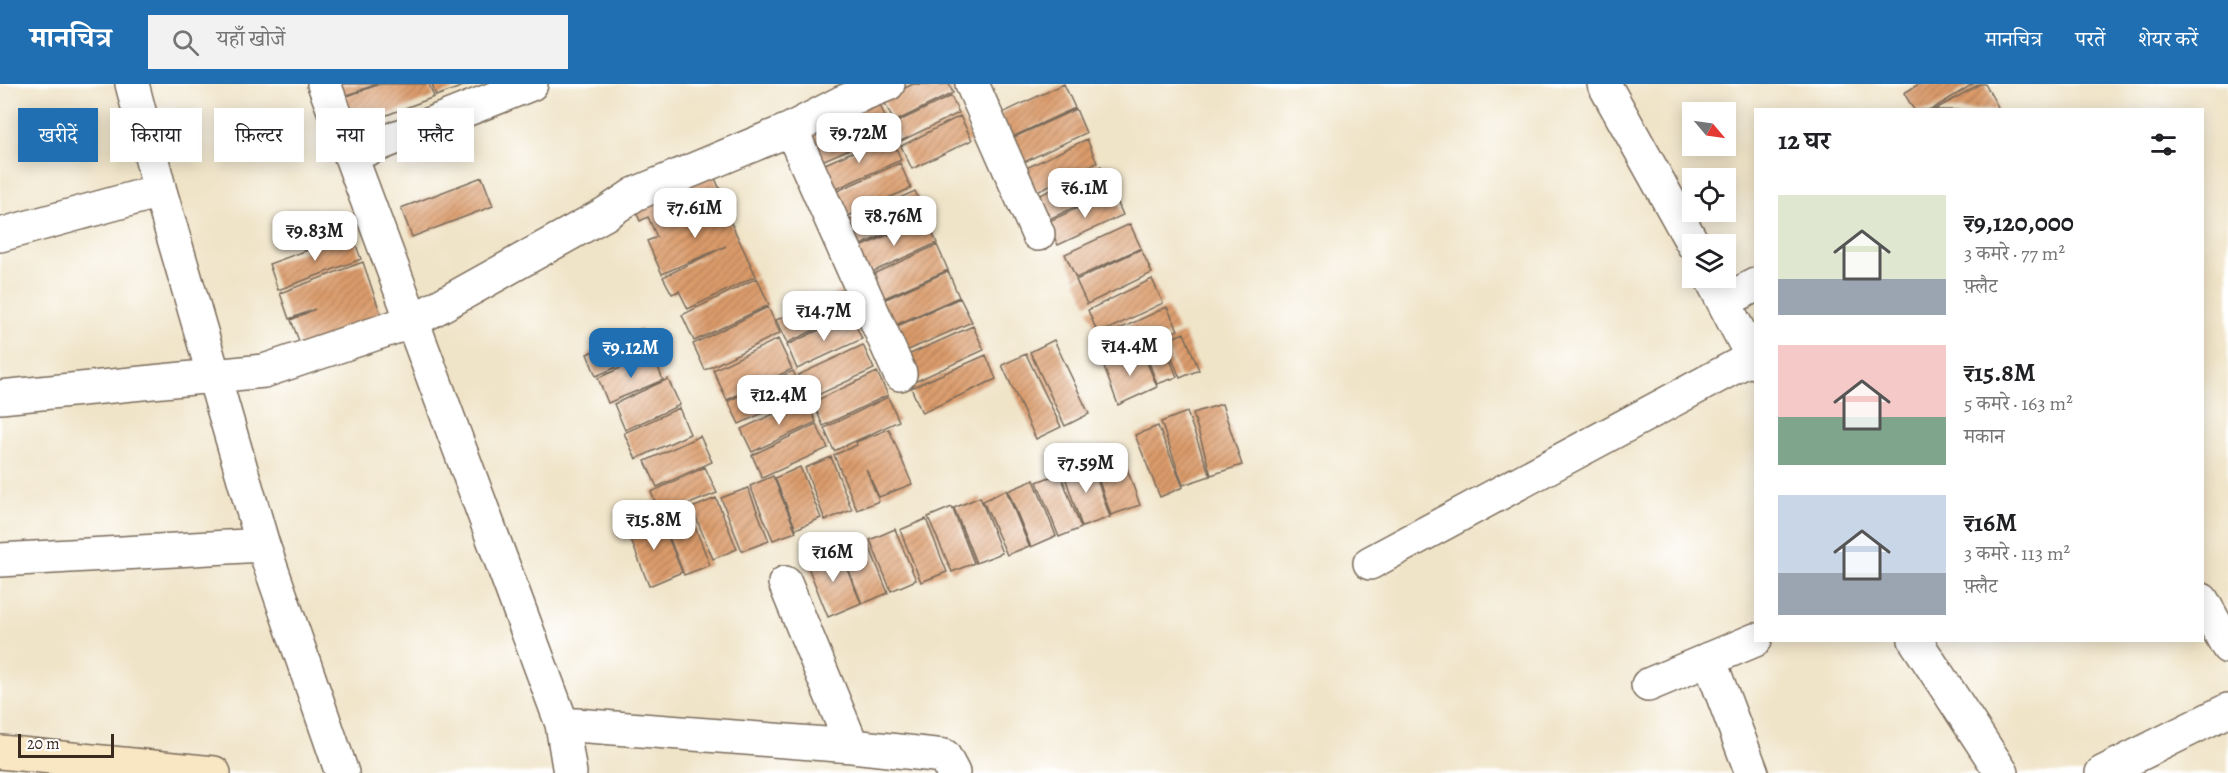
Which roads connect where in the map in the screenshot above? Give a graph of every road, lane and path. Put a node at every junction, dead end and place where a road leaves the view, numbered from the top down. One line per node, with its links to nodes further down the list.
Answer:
1 (132, 84): 12 (street)
2 (324, 84): 8 (street)
3 (531, 84): 10 (street)
4 (888, 84): 7 (street)
5 (972, 84): 13 (street)
6 (1604, 84): 14 (street)
7 (840, 93): 9 (street)
8 (333, 108)
9 (791, 129): 18 (street); 21 (street)
10 (385, 142)
11 (355, 162): 18 (street)
12 (160, 191): 15 (street); 20 (street)
13 (1038, 234)
14 (1687, 234)
15 (0, 235)
16 (1754, 285): 17 (street)
17 (1718, 290): 19 (street)
18 (413, 321): 20 (street); 34 (street)
19 (1754, 359): 25 (street)
20 (213, 374): 22 (street); 23 (street)
21 (900, 374)
22 (0, 397)
23 (263, 545): 24 (street); 38 (street)
24 (0, 560)
25 (1371, 563)
26 (785, 583): 35 (street)
27 (2204, 604): 30 (street)
28 (1754, 640): 31 (street)
29 (1916, 642): 42 (street)
30 (2228, 647)
31 (1709, 659): 32 (street); 41 (street)
32 (1648, 685)
33 (2228, 710): 43 (street)
34 (562, 724): 35 (street); 39 (street)
35 (852, 746): 40 (street)
36 (0, 752): 37 (street)
37 (214, 773)
38 (342, 773)
39 (570, 773)
40 (953, 773)
41 (1752, 773)
42 (2002, 773)
43 (2102, 773)

